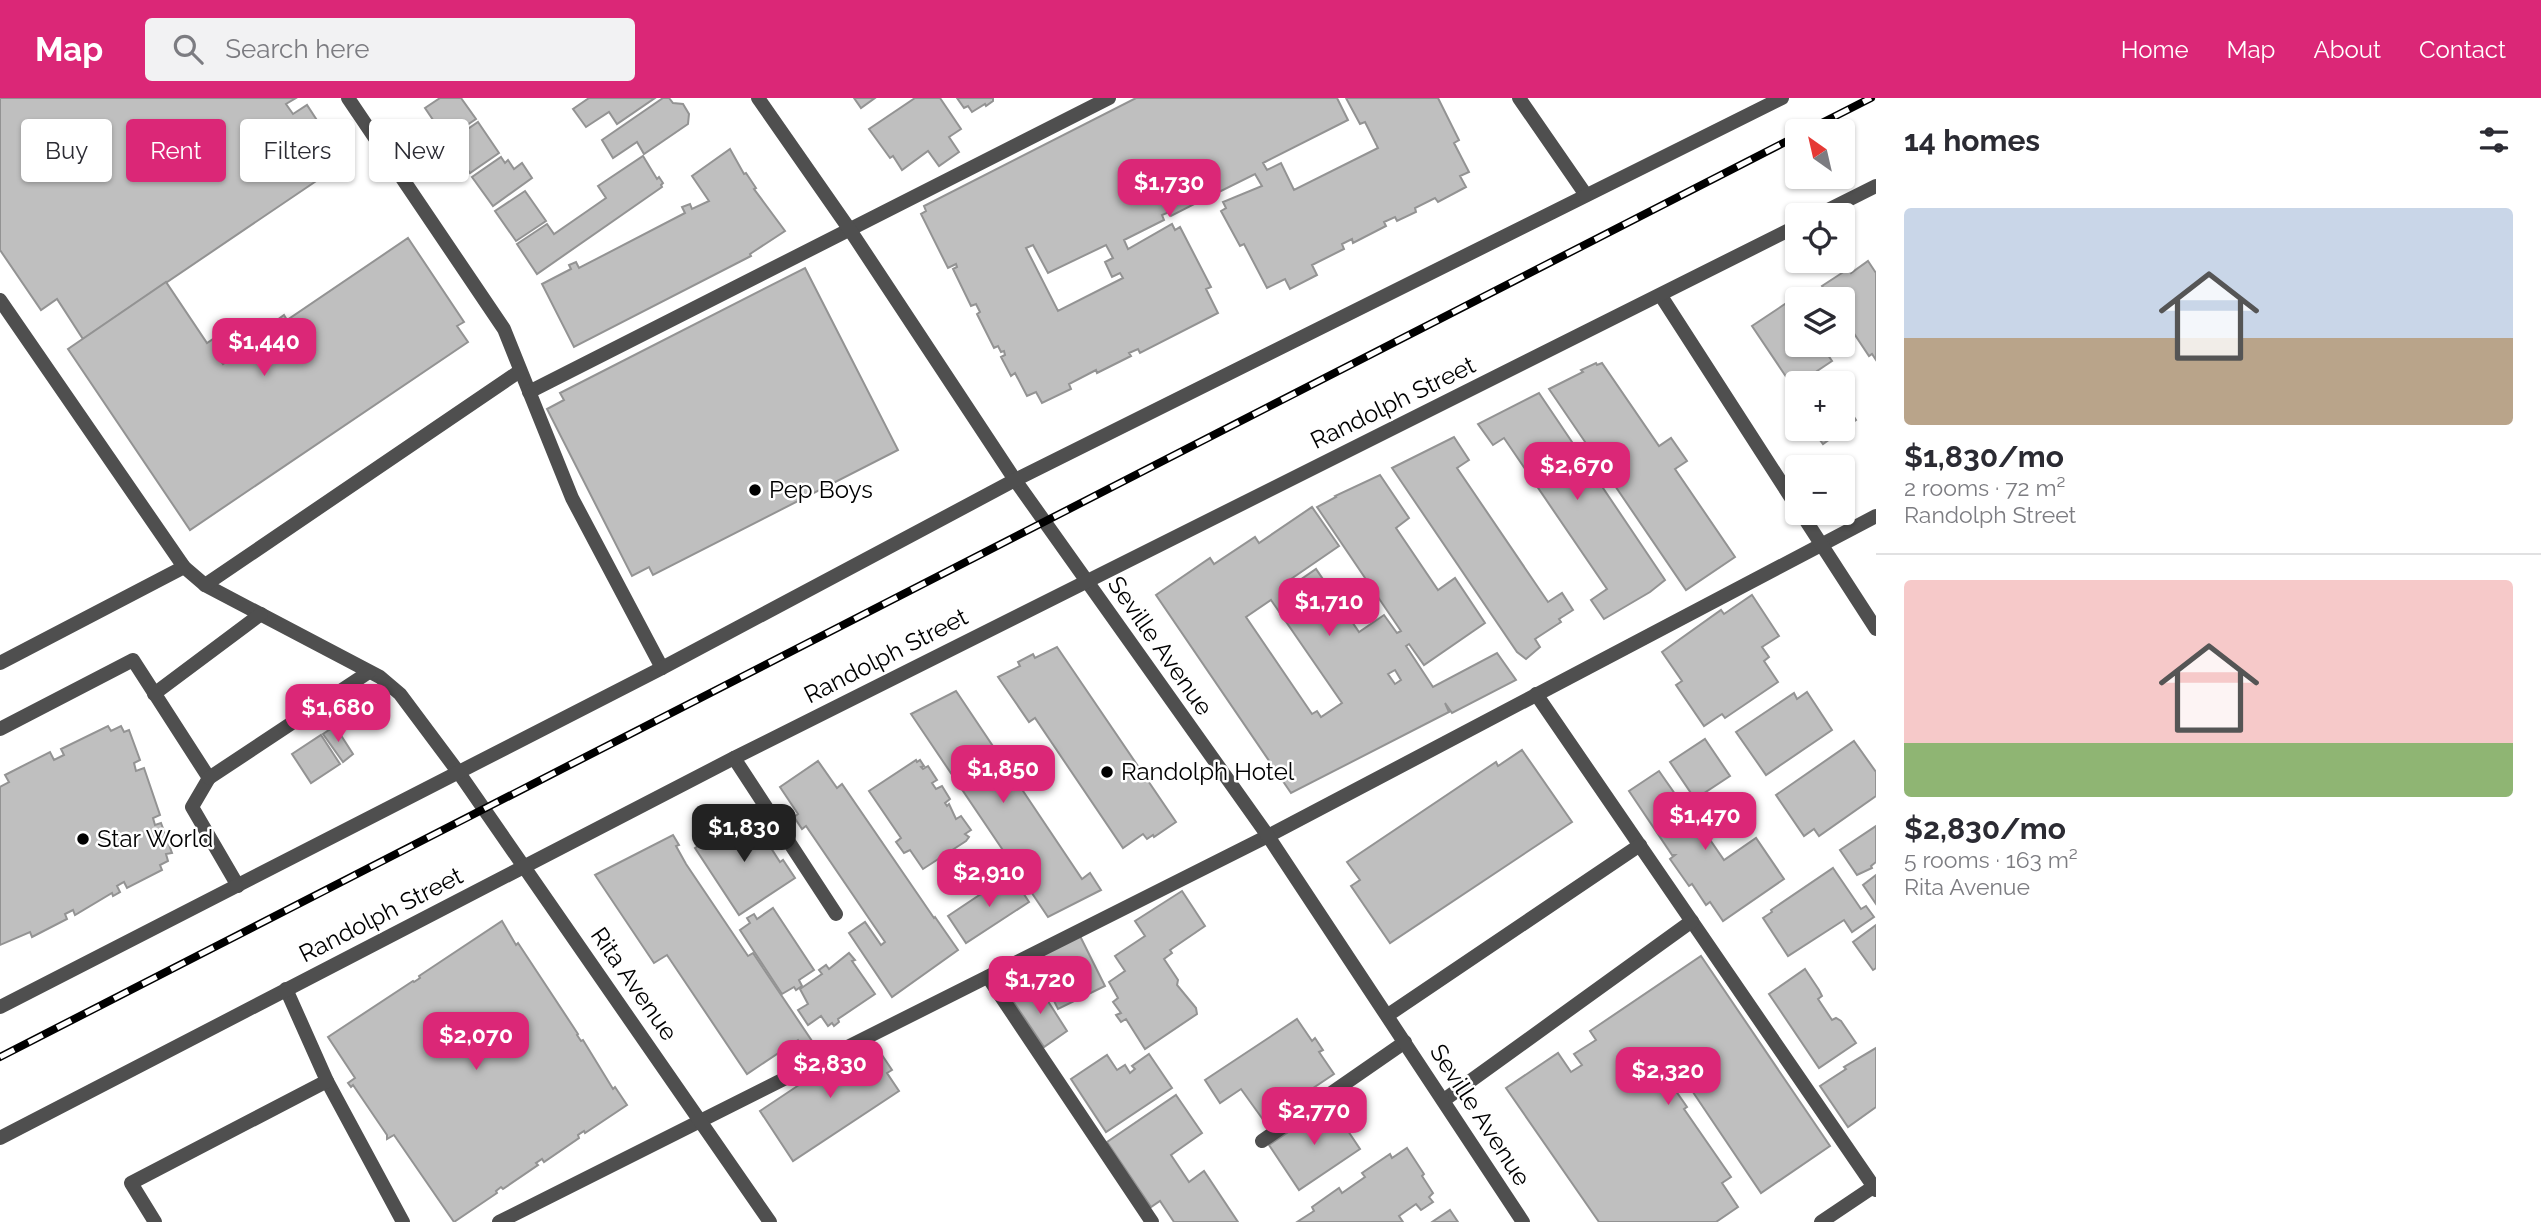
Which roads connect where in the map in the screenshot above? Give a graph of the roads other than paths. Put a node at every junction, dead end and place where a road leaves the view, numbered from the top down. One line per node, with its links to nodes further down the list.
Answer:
1 (348, 98): 13 (street)
2 (758, 98): 9 (street, Seville Avenue)
3 (1109, 98): 9 (street)
4 (1519, 98): 7 (street)
5 (1782, 98): 7 (street)
6 (1876, 186): 8 (street)
7 (1586, 195): 15 (street)
8 (1842, 203)
9 (849, 230): 14 (street); 15 (street, Seville Avenue)
10 (1785, 232): 11 (street, Randolph Street)
11 (1661, 296): 16 (street); 21 (street, Randolph Street)
12 (0, 300): 20 (street, Rita Avenue)
13 (520, 371): 14 (street); 22 (street)
14 (528, 393): 26 (street)
15 (1015, 480): 21 (street, Seville Avenue); 26 (street)
16 (1785, 488)
17 (1876, 516): 19 (street)
18 (1809, 525): 19 (street)
19 (1821, 543): 24 (street); 29 (street)
20 (184, 567): 22 (street, Rita Avenue); 25 (street)
21 (1086, 581): 31 (street, Randolph Street); 34 (street, Seville Avenue)
22 (205, 584): 23 (street, Rita Avenue)
23 (261, 614): 27 (street, Rita Avenue); 28 (street)
24 (1876, 629)
25 (0, 663)
26 (662, 668): 32 (street)
27 (369, 672): 32 (street, Rita Avenue); 33 (street)
28 (154, 694): 30 (street); 33 (street)
29 (1536, 694): 34 (street); 35 (street)
30 (0, 729)
31 (734, 758): 36 (street, Randolph Street); 38 (street)
32 (458, 773): 36 (street, Rita Avenue); 37 (street)
33 (209, 778): 37 (street)
34 (1268, 835): 40 (street); 43 (street, Seville Avenue)
35 (1640, 845): 39 (street); 43 (street)
36 (525, 867): 41 (street, Randolph Street); 47 (street, Rita Avenue)
37 (238, 886): 42 (street)
38 (836, 914)
39 (1692, 921): 46 (street); 50 (street)
40 (988, 977): 47 (street); 55 (street)
41 (286, 989): 45 (street); 48 (street, Randolph Street)
42 (0, 1007)
43 (1388, 1015): 44 (street, Seville Avenue)
44 (1405, 1042): 46 (street, Seville Avenue); 49 (street)
45 (327, 1081): 51 (street); 52 (street)
46 (1444, 1101): 56 (street, Seville Avenue)
47 (702, 1122): 53 (street); 54 (street, Rita Avenue)
48 (0, 1138)
49 (1262, 1141)
50 (1875, 1187): 57 (street)
51 (155, 1222)
52 (403, 1222)
53 (499, 1222)
54 (769, 1222)
55 (1152, 1222)
56 (1523, 1222)
57 (1821, 1222)

